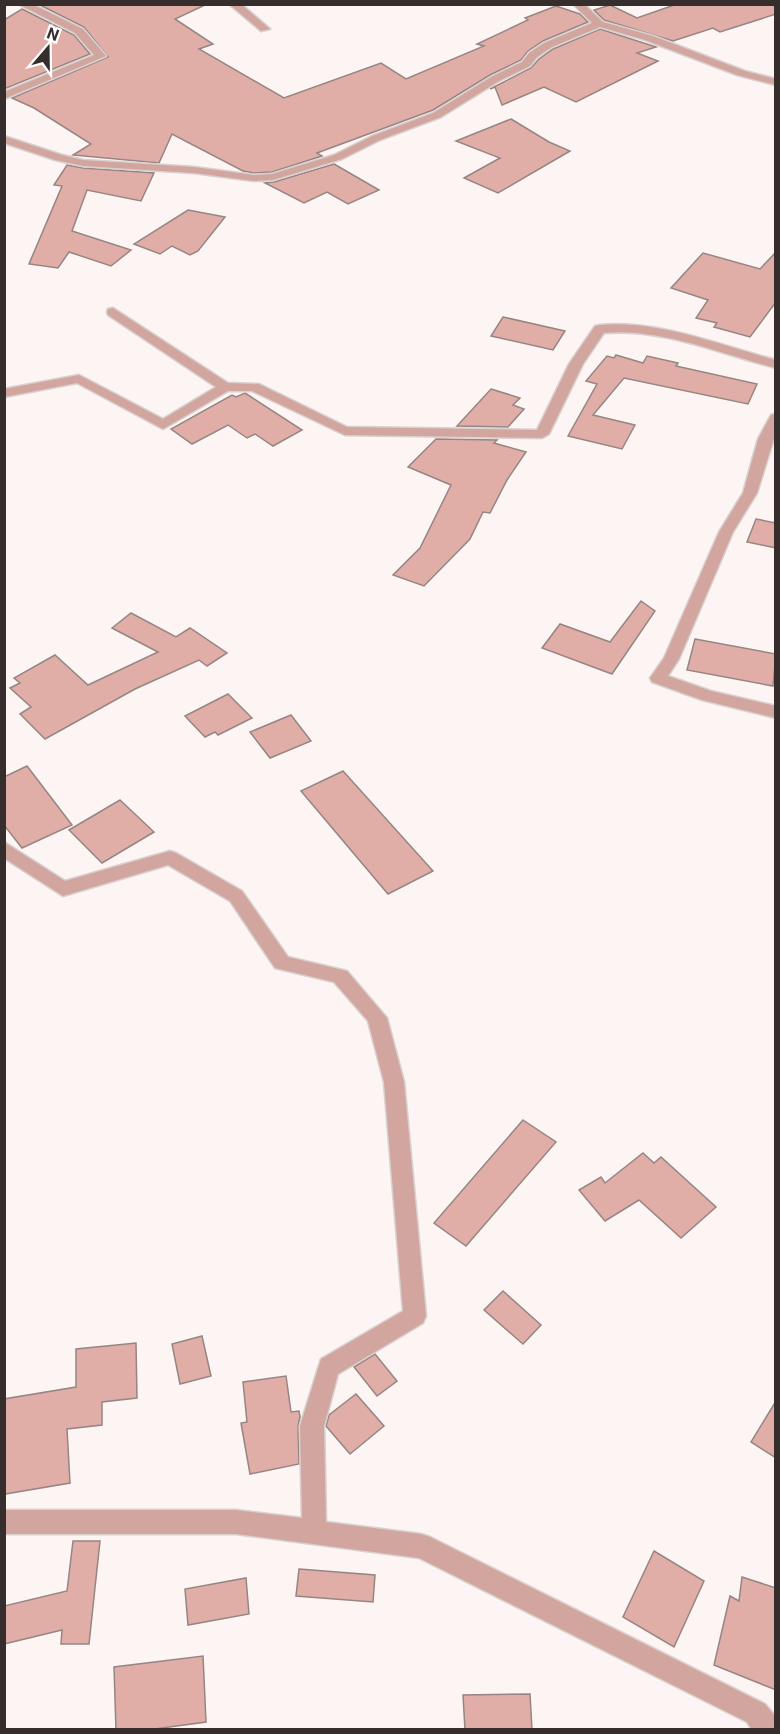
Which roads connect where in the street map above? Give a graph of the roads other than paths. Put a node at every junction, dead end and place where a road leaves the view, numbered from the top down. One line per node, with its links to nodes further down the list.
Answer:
1 (22, 4): 9 (street)
2 (234, 4): 5 (street)
3 (578, 4): 4 (street)
4 (599, 24): 7 (street); 10 (street)
5 (265, 30)
6 (776, 72): 7 (street)
7 (756, 78): 8 (street)
8 (776, 82)
9 (4, 96)
10 (4, 139)
11 (113, 312): 13 (street)
12 (776, 364): 13 (street)
13 (225, 387): 14 (street)
14 (4, 393)
15 (776, 418): 16 (street)
16 (776, 712)
17 (4, 849): 19 (street)
18 (4, 1522): 19 (street)
19 (314, 1532): 20 (street)
20 (769, 1730)

